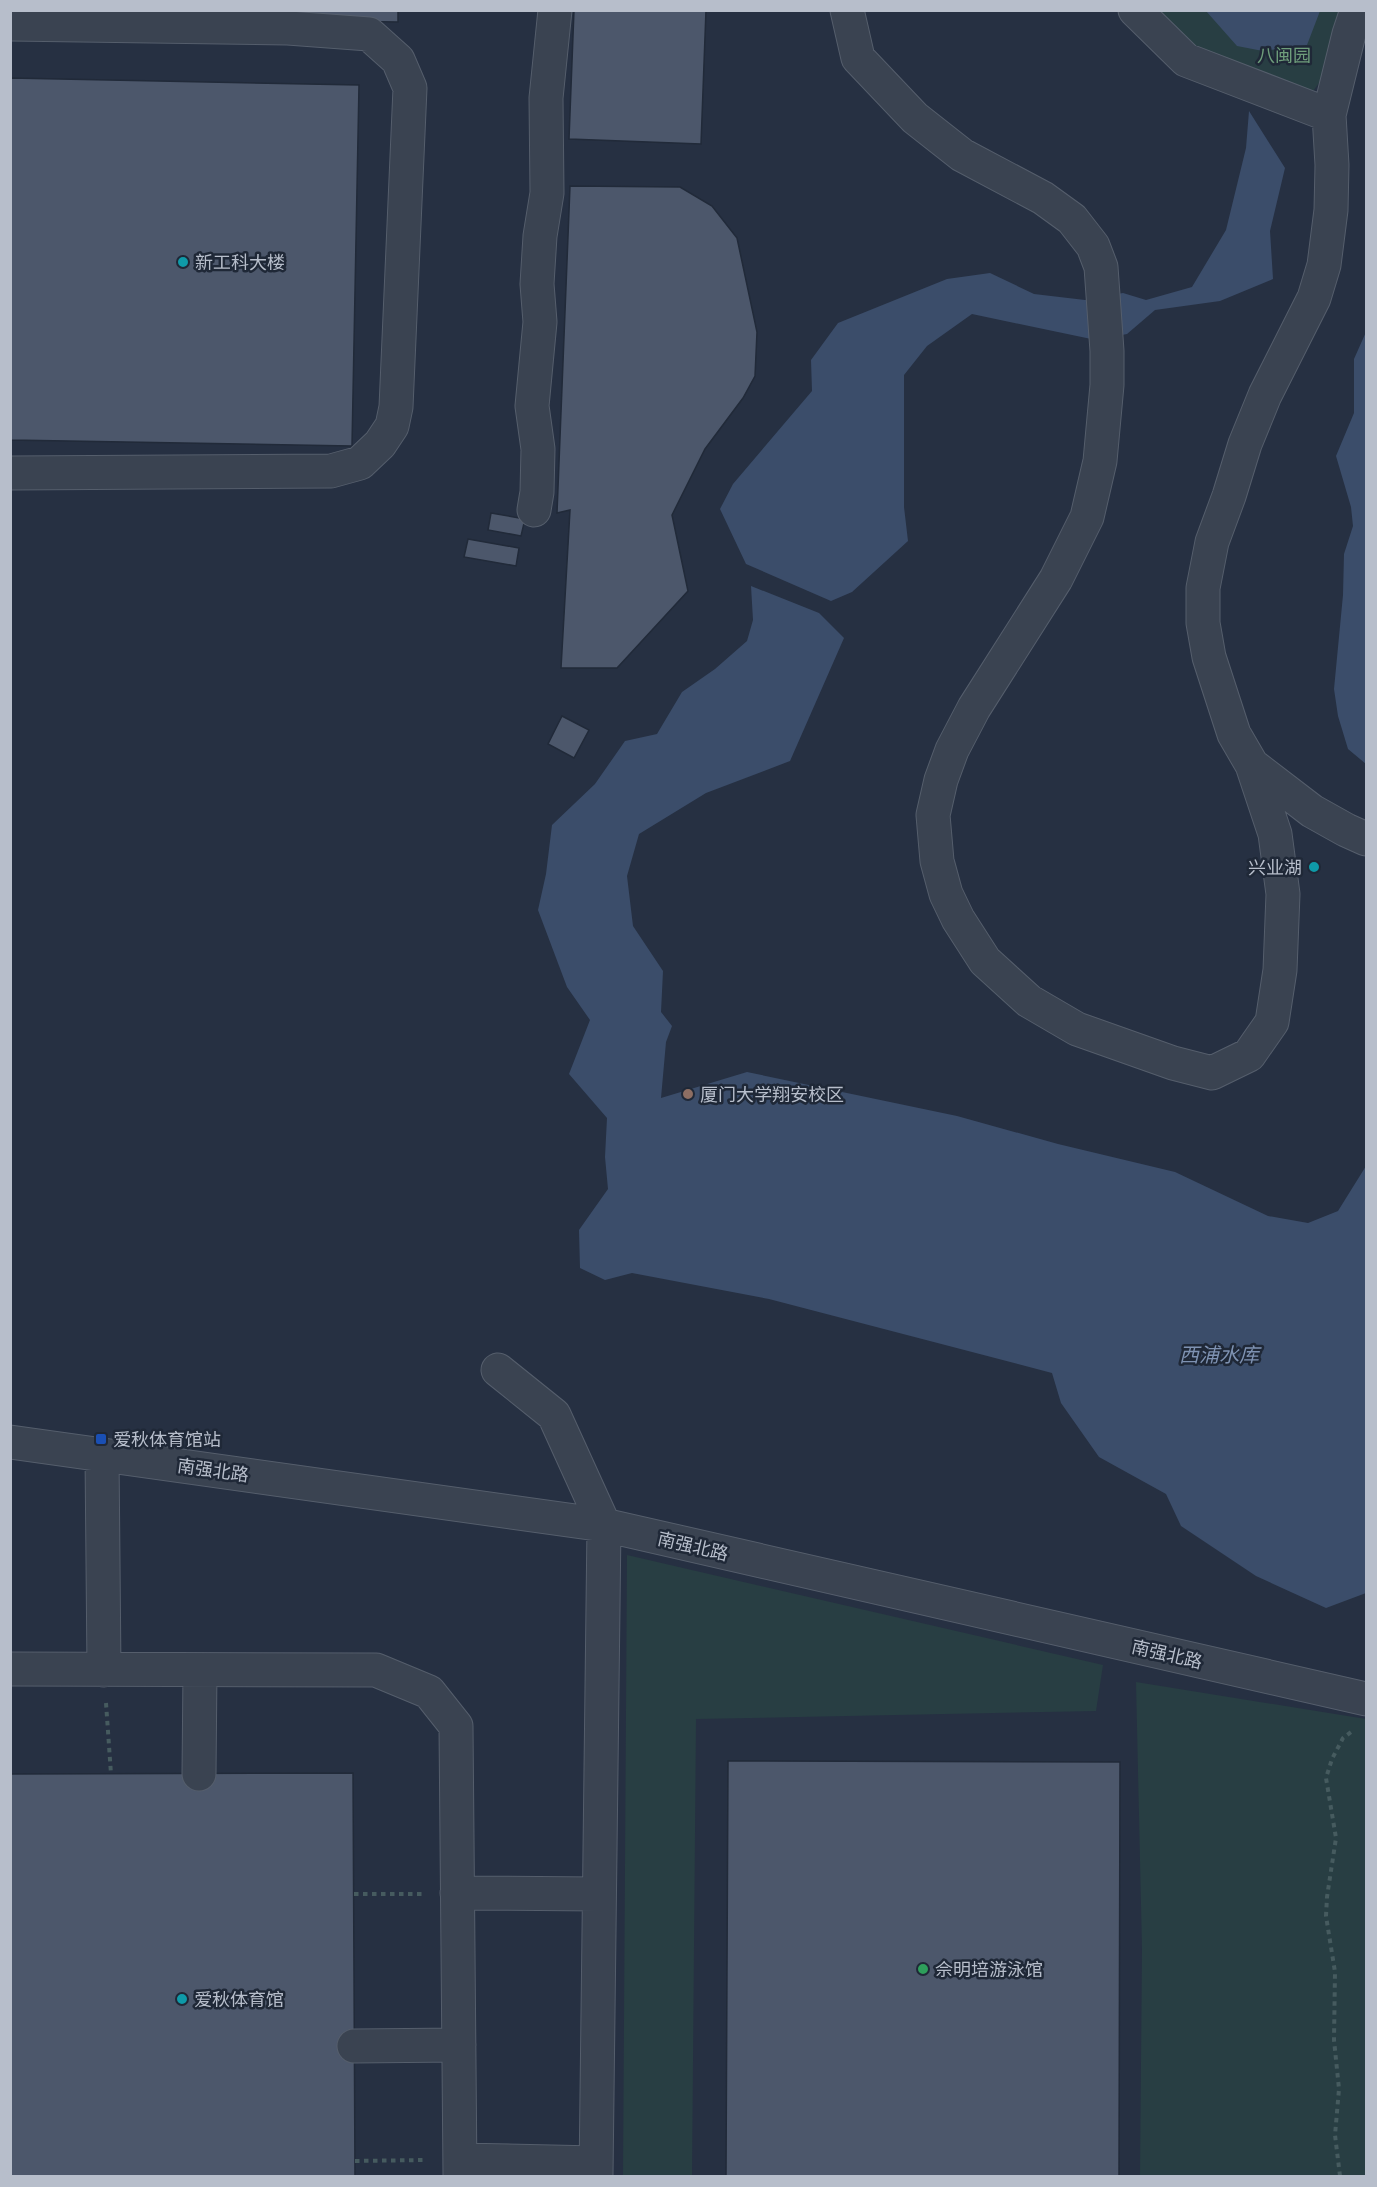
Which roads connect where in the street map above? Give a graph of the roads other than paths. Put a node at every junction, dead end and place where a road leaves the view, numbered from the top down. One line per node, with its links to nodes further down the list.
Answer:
1 (555, 10): 8 (street)
2 (847, 10): 9 (street)
3 (1135, 10): 6 (street)
4 (1358, 10): 6 (street)
5 (10, 24): 7 (street)
6 (1329, 115): 9 (street)
7 (10, 473)
8 (534, 510)
9 (1252, 765): 10 (street)
10 (1366, 839)
11 (498, 1370): 14 (street)
12 (10, 1442): 13 (street, 南强北路)
13 (102, 1455): 14 (street, 南强北路); 16 (street)
14 (604, 1525): 18 (street, 南强北路); 21 (street)
15 (10, 1669): 16 (street)
16 (104, 1670): 17 (street)
17 (200, 1670): 19 (street); 20 (street)
18 (1366, 1699)
19 (199, 1773)
20 (457, 1893): 21 (street); 22 (street)
21 (599, 1894): 25 (street)
22 (459, 2045): 23 (street); 24 (street)
23 (354, 2046)
24 (460, 2168): 25 (street)
25 (596, 2170)

